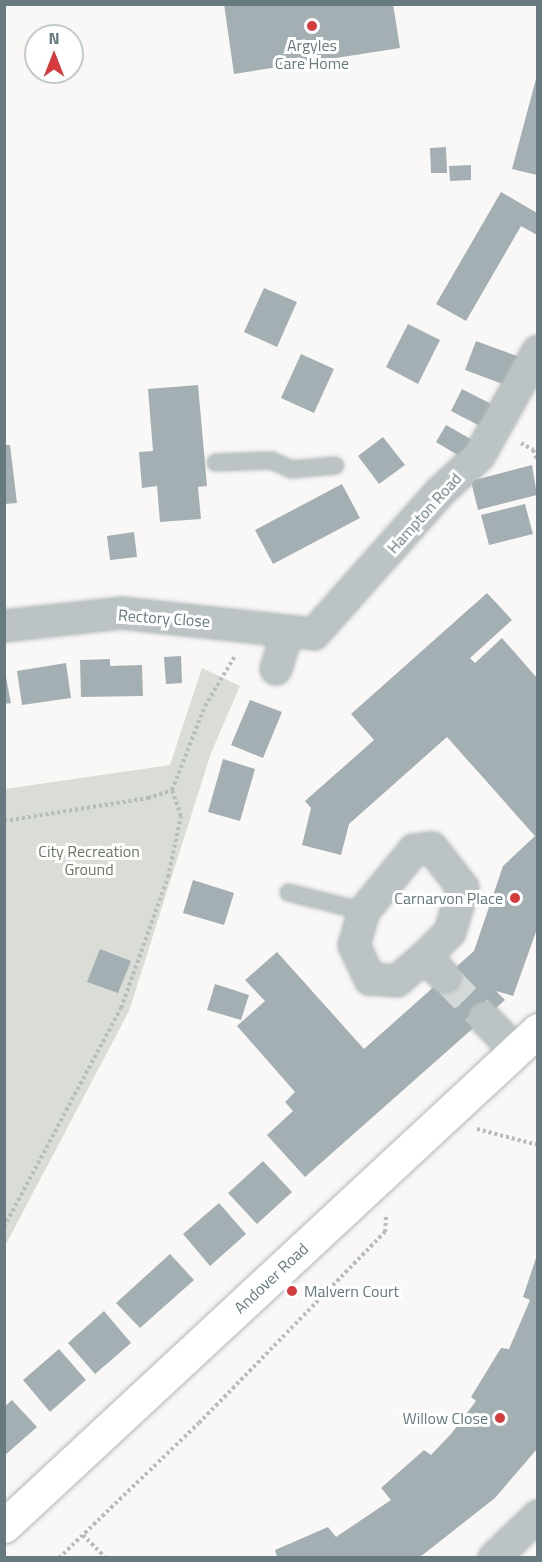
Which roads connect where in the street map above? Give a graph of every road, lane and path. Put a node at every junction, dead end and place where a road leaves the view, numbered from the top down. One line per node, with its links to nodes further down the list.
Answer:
1 (537, 351): 6 (street, Hampton Road)
2 (215, 462): 3 (lane)
3 (335, 465)
4 (254, 625): 5 (street, Rectory Close); 6 (street, Rectory Close); 8 (path)
5 (4, 626)
6 (310, 627): 7 (street)
7 (276, 669)
8 (172, 789): 9 (path); 17 (path)
9 (4, 821)
10 (288, 892): 11 (lane)
11 (364, 911): 11 (street)
12 (484, 1018): 13 (street)
13 (526, 1040): 19 (main road, Andover Road)
14 (468, 1126): 15 (path)
15 (537, 1145)
16 (386, 1210): 20 (path)
17 (4, 1227)
18 (536, 1520): 23 (street)
19 (4, 1526)
20 (83, 1535): 21 (path); 22 (path)
21 (59, 1557)
22 (106, 1557)
23 (494, 1557)

